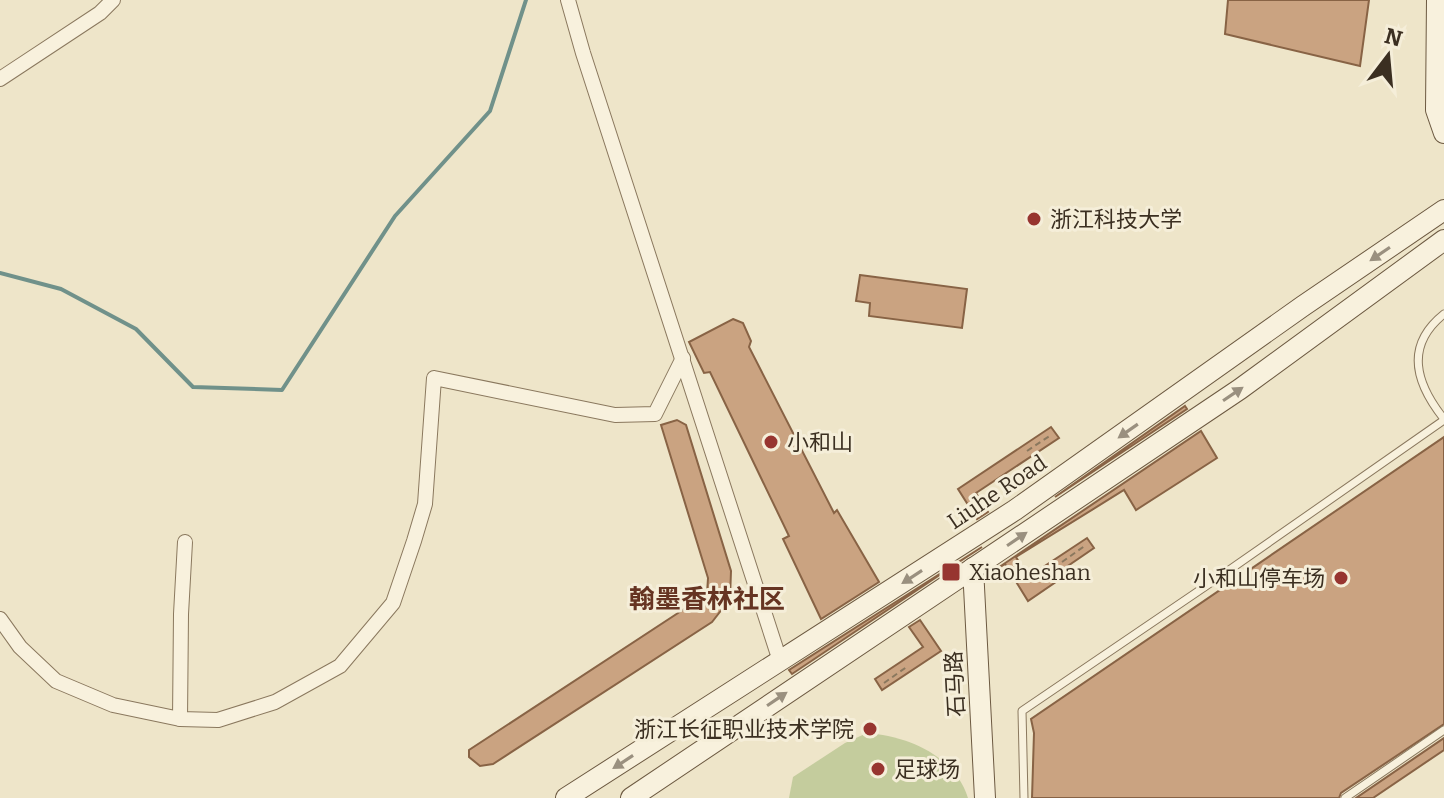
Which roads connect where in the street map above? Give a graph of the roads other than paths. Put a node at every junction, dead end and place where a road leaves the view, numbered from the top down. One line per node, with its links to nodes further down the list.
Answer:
1 (113, 0): 4 (street)
2 (568, 0): 9 (street)
3 (1437, 0): 5 (main road)
4 (0, 79)
5 (1444, 133)
6 (1444, 210): 14 (main road, Liuhe Road, one-way to 14)
7 (1444, 240): 12 (main road, one-way to 7)
8 (1444, 314): 10 (lane)
9 (683, 358): 14 (street); 15 (street)
10 (1444, 419): 20 (lane)
11 (185, 542): 15 (street)
12 (973, 568): 18 (main road, one-way to 12); 19 (main road, 石马路)
13 (0, 619): 15 (street)
14 (780, 661): 17 (main road, Liuhe Road, one-way to 17)
15 (180, 719)
16 (1444, 730): 21 (lane)
17 (566, 798)
18 (631, 798)
19 (985, 798)
20 (1024, 798)
21 (1345, 798)

